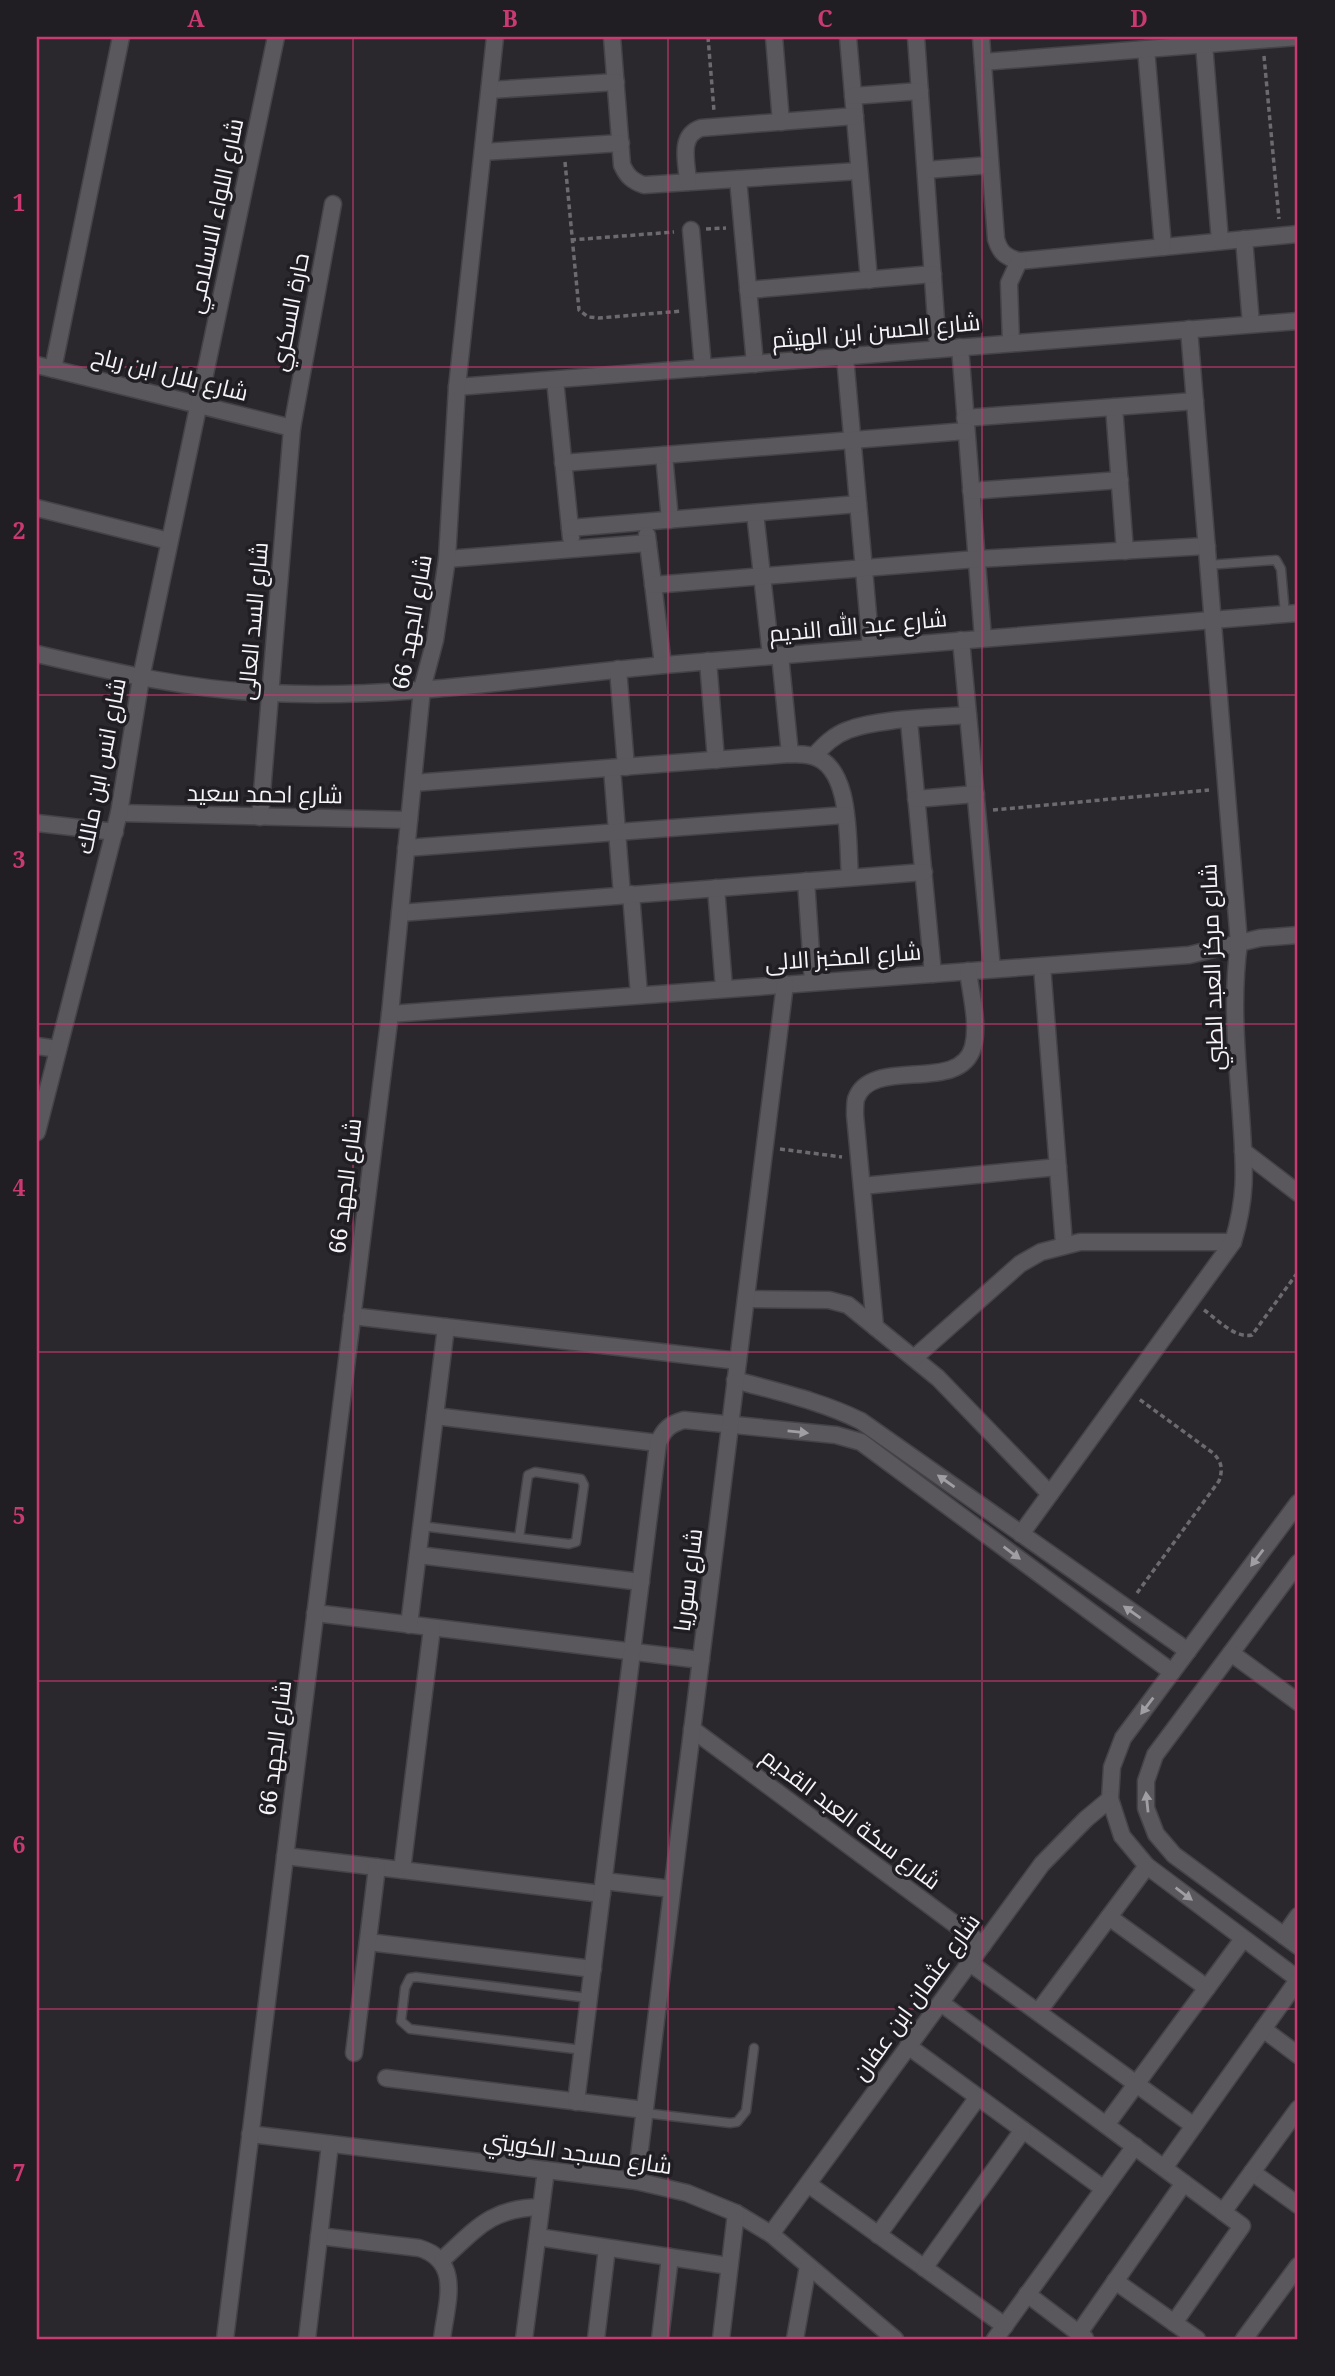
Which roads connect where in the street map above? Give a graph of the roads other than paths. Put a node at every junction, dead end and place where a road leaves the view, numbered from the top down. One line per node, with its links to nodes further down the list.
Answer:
1 (121, 37): 45 (street)
2 (276, 37): 50 (street, شارع اللواء الاسلامي)
3 (495, 37): 15 (street, شارع الجهد 66)
4 (612, 37): 14 (street)
5 (774, 37): 19 (street)
6 (848, 37): 17 (street)
7 (916, 37): 16 (street)
8 (981, 37): 13 (street)
9 (1298, 37): 10 (street)
10 (1231, 39): 11 (street)
11 (1204, 44): 12 (street); 31 (street)
12 (1146, 49): 13 (street); 32 (street)
13 (982, 62): 22 (street)
14 (616, 82): 15 (street); 20 (street)
15 (490, 90): 21 (street, شارع الجهد 66)
16 (920, 91): 17 (street); 23 (street)
17 (853, 96): 18 (street)
18 (855, 116): 19 (street); 24 (street)
19 (781, 122): 26 (street)
20 (621, 143): 21 (street); 26 (street)
21 (484, 152): 48 (street, شارع الجهد 66)
22 (990, 165): 23 (street); 33 (street)
23 (926, 170): 34 (street)
24 (859, 171): 25 (street); 35 (street)
25 (738, 179): 26 (street); 36 (street)
26 (688, 182)
27 (333, 204): 53 (street, حارة السكري)
28 (691, 230): 46 (street)
29 (1298, 234): 30 (street)
30 (1244, 239): 31 (street); 38 (street)
31 (1220, 241): 32 (street)
32 (1163, 247): 33 (street)
33 (1019, 261): 40 (street)
34 (933, 274): 35 (street); 42 (street)
35 (869, 280): 36 (street)
36 (748, 290): 44 (street)
37 (1298, 320): 38 (street, شارع الحسن ابن الهيثم)
38 (1251, 324): 39 (street, شارع الحسن ابن الهيثم)
39 (1189, 329): 40 (street, شارع الحسن ابن الهيثم); 49 (street, شارع مركز العبد الطبي)
40 (1011, 343): 41 (street, شارع الحسن ابن الهيثم)
41 (960, 347): 42 (street, شارع الحسن ابن الهيثم); 52 (street)
42 (939, 349): 43 (street, شارع الحسن ابن الهيثم)
43 (845, 357): 44 (street, شارع الحسن ابن الهيثم); 54 (street)
44 (755, 364): 46 (street, شارع الحسن ابن الهيثم)
45 (45, 367): 50 (street, شارع بلال ابن رباح)
46 (703, 368): 47 (street, شارع الحسن ابن الهيثم)
47 (555, 380): 48 (street, شارع الحسن ابن الهيثم); 56 (street)
48 (457, 387): 70 (street, شارع الجهد 66)
49 (1195, 401): 51 (street); 67 (street, شارع مركز العبد الطبي)
50 (198, 405): 53 (street, شارع بلال ابن رباح); 65 (street, شارع انس ابن مالك)
51 (1114, 407): 52 (street); 57 (street)
52 (966, 425): 54 (street); 58 (street)
53 (292, 428): 88 (street, شارع السد العالى)
54 (853, 440): 55 (street); 59 (street)
55 (664, 455): 56 (street); 62 (street)
56 (563, 463): 64 (street)
57 (1119, 480): 58 (street); 69 (street)
58 (971, 491): 71 (street)
59 (858, 504): 61 (street); 73 (street)
60 (37, 508): 65 (street)
61 (755, 513): 62 (street); 74 (street)
62 (670, 520): 63 (street)
63 (646, 522): 64 (street); 66 (street)
64 (570, 528): 68 (street)
65 (169, 541): 86 (street, شارع انس ابن مالك)
66 (648, 542): 68 (street); 75 (street)
67 (1207, 546): 69 (street); 72 (street, شارع مركز العبد الطبي)
68 (572, 549): 70 (street)
69 (1125, 551): 71 (street)
70 (447, 559): 87 (street, شارع الجهد 66)
71 (977, 559): 73 (street); 78 (street)
72 (1208, 565): 76 (lane); 77 (street, شارع مركز العبد الطبي)
73 (864, 568): 74 (street); 80 (street)
74 (762, 576): 75 (street); 82 (street)
75 (653, 585): 84 (street)
76 (1292, 614): 77 (street, شارع عبد الله النديم)
77 (1213, 620): 78 (street, شارع عبد الله النديم); 113 (street, شارع مركز العبد الطبي)
78 (983, 638): 79 (street, شارع عبد الله النديم)
79 (961, 640): 80 (street, شارع عبد الله النديم); 89 (street)
80 (871, 648): 82 (street, شارع عبد الله النديم)
81 (37, 654): 86 (street, شارع عبد الله النديم)
82 (776, 656): 83 (street, شارع عبد الله النديم); 91 (street)
83 (708, 661): 84 (street, شارع عبد الله النديم); 93 (street)
84 (663, 665): 85 (street, شارع عبد الله النديم)
85 (618, 668): 87 (street, شارع عبد الله النديم); 94 (street)
86 (141, 678): 88 (street, شارع عبد الله النديم); 98 (street, شارع انس ابن مالك)
87 (422, 689): 88 (street, شارع عبد الله النديم); 95 (street, شارع الجهد 66)
88 (270, 694): 100 (street, شارع السد العالى)
89 (968, 715): 90 (street); 96 (street)
90 (909, 721): 92 (street); 97 (street)
91 (790, 754): 92 (street); 93 (street)
92 (814, 756): 99 (street)
93 (716, 760): 94 (street)
94 (619, 767): 95 (street); 104 (street)
95 (413, 783): 101 (street, شارع الجهد 66)
96 (976, 793): 97 (street); 115 (street)
97 (916, 799): 106 (street)
98 (119, 813): 100 (street, شارع احمد سعيد); 103 (street, شارع انس ابن مالك)
99 (845, 815): 104 (street); 107 (street)
100 (260, 817): 101 (street, شارع احمد سعيد)
101 (409, 820): 105 (street, شارع الجهد 66)
102 (37, 823): 103 (street)
103 (114, 832): 124 (street, شارع انس ابن مالك)
104 (617, 832): 105 (street); 110 (street)
105 (406, 848): 111 (street, شارع الجهد 66)
106 (924, 872): 107 (street); 117 (street)
107 (850, 877): 108 (street)
108 (806, 881): 109 (street); 118 (street)
109 (716, 888): 110 (street); 120 (street)
110 (626, 895): 111 (street); 121 (street)
111 (400, 913): 122 (street, شارع الجهد 66)
112 (1298, 935): 113 (street, شارع المخبز الالى)
113 (1239, 943): 114 (street, شارع المخبز الالى); 126 (street, شارع مركز العبد الطبي)
114 (1042, 965): 115 (street, شارع المخبز الالى); 127 (street)
115 (992, 969): 116 (street, شارع المخبز الالى)
116 (968, 971): 117 (street, شارع المخبز الالى); 128 (street)
117 (933, 974): 118 (street, شارع المخبز الالى)
118 (813, 982): 119 (street, شارع المخبز الالى)
119 (785, 984): 120 (street, شارع المخبز الالى); 132 (street, شارع سوريا)
120 (724, 988): 121 (street, شارع المخبز الالى)
121 (639, 995): 122 (street, شارع المخبز الالى)
122 (390, 1014): 133 (street, شارع الجهد 66)
123 (37, 1046): 124 (street)
124 (58, 1049): 125 (street, شارع انس ابن مالك)
125 (37, 1132)
126 (1243, 1152): 129 (street); 130 (street, شارع مركز العبد الطبي)
127 (1058, 1167): 128 (street); 131 (street)
128 (862, 1186): 135 (street)
129 (1298, 1193)
130 (1233, 1242): 131 (street); 142 (street, شارع مركز العبد الطبي)
131 (1064, 1244): 136 (street)
132 (746, 1299): 135 (street); 137 (street, شارع سوريا)
133 (352, 1316): 134 (street); 150 (street, شارع الجهد 66)
134 (446, 1327): 137 (street); 139 (street)
135 (875, 1327): 136 (street)
136 (914, 1358): 142 (street)
137 (738, 1362): 138 (street, شارع سوريا)
138 (735, 1380): 140 (street, شارع سوريا); 145 (street, one-way to 138)
139 (435, 1416): 141 (street); 144 (street)
140 (730, 1425): 141 (street); 156 (street, شارع سوريا); 157 (street, one-way to 157)
141 (658, 1443): 149 (street)
142 (1050, 1494): 145 (street, شارع مركز العبد الطبي)
143 (1298, 1503): 153 (street, one-way to 153)
144 (421, 1527): 146 (lane); 147 (street)
145 (1021, 1534): 153 (street, one-way to 145)
146 (519, 1538): 146 (lane)
147 (418, 1555): 149 (street); 151 (street)
148 (1298, 1563): 155 (street)
149 (641, 1582): 154 (street)
150 (315, 1614): 151 (street); 161 (street, شارع الجهد 66)
151 (409, 1625): 152 (street)
152 (432, 1628): 154 (street); 164 (street)
153 (1188, 1651): 157 (street)
154 (632, 1652): 156 (street); 165 (street)
155 (1231, 1653): 158 (street); 169 (street, one-way to 155)
156 (701, 1660): 159 (street, شارع سوريا)
157 (1172, 1672): 160 (street, one-way to 160)
158 (1297, 1699)
159 (692, 1729): 166 (street, شارع سوريا); 172 (street, شارع سكة العبد القديم)
160 (1110, 1799): 162 (street); 172 (street, شارع عثمان ابن عفان)
161 (285, 1856): 163 (street); 196 (street, شارع الجهد 66)
162 (1147, 1866): 168 (street); 170 (street, one-way to 170)
163 (377, 1867): 164 (street); 171 (street)
164 (402, 1870): 165 (street)
165 (603, 1888): 166 (street); 175 (street)
166 (673, 1889): 192 (street, شارع سوريا)
167 (1298, 1916): 169 (street)
168 (1109, 1917): 177 (street); 180 (street)
169 (1284, 1936): 173 (street)
170 (1244, 1939): 176 (street); 177 (street)
171 (368, 1942): 175 (street); 185 (street)
172 (983, 1945): 174 (street, شارع عثمان ابن عفان)
173 (1298, 1946)
174 (970, 1962): 179 (street, شارع عثمان ابن عفان); 180 (street)
175 (593, 1969): 178 (street)
176 (1298, 1979): 181 (street)
177 (1207, 1988): 188 (street)
178 (589, 1998): 184 (street); 184 (lane)
179 (941, 2003): 182 (street, شارع عثمان ابن عفان); 193 (street)
180 (1038, 2012): 188 (street)
181 (1263, 2029): 186 (street); 194 (street)
182 (908, 2046): 189 (street); 204 (street, شارع عثمان ابن عفان)
183 (754, 2048): 192 (lane)
184 (583, 2050): 190 (street)
185 (354, 2053)
186 (1298, 2055)
187 (386, 2078): 190 (street)
188 (1136, 2084): 193 (street); 194 (street)
189 (978, 2097): 195 (street); 211 (street)
190 (576, 2102): 192 (street)
191 (1298, 2109): 201 (street)
192 (645, 2112): 202 (street, شارع سوريا)
193 (1106, 2125): 198 (street)
194 (1194, 2126): 199 (street)
195 (1023, 2130): 205 (street); 220 (street)
196 (250, 2134): 197 (street, شارع مسجد الكويتي); 226 (street, شارع الجهد 66)
197 (330, 2144): 200 (street, شارع مسجد الكويتي); 212 (street)
198 (1135, 2146): 199 (street); 205 (street)
199 (1164, 2168): 203 (street)
200 (546, 2170): 202 (street, شارع مسجد الكويتي); 207 (street)
201 (1252, 2172): 206 (street); 208 (street)
202 (636, 2181): 209 (street, شارع مسجد الكويتي)
203 (1184, 2183): 208 (street); 221 (street)
204 (808, 2184): 210 (street, شارع عثمان ابن عفان); 211 (street)
205 (1104, 2189): 222 (street)
206 (1298, 2205)
207 (541, 2207): 213 (street); 216 (street)
208 (1223, 2212): 223 (street)
209 (736, 2213): 210 (street, شارع مسجد الكويتي); 217 (street)
210 (771, 2234): 218 (street, شارع مسجد الكويتي)
211 (878, 2235): 220 (street)
212 (319, 2236): 216 (street); 227 (street)
213 (538, 2237): 214 (street); 229 (street)
214 (607, 2248): 215 (street); 230 (street)
215 (670, 2257): 217 (street); 231 (street)
216 (442, 2260): 228 (street)
217 (729, 2266): 232 (street)
218 (808, 2266): 233 (street); 234 (street, شارع مسجد الكويتي)
219 (1298, 2266): 236 (street)
220 (924, 2268): 224 (street)
221 (1115, 2281): 223 (street); 225 (street)
222 (1027, 2294): 224 (street); 225 (street)
223 (1174, 2323): 235 (street)
224 (1000, 2333)
225 (1083, 2336)
226 (225, 2339)
227 (307, 2339)
228 (442, 2339)
229 (524, 2339)
230 (596, 2339)
231 (660, 2339)
232 (720, 2339)
233 (795, 2339)
234 (895, 2339)
235 (1197, 2339)
236 (1244, 2339)

